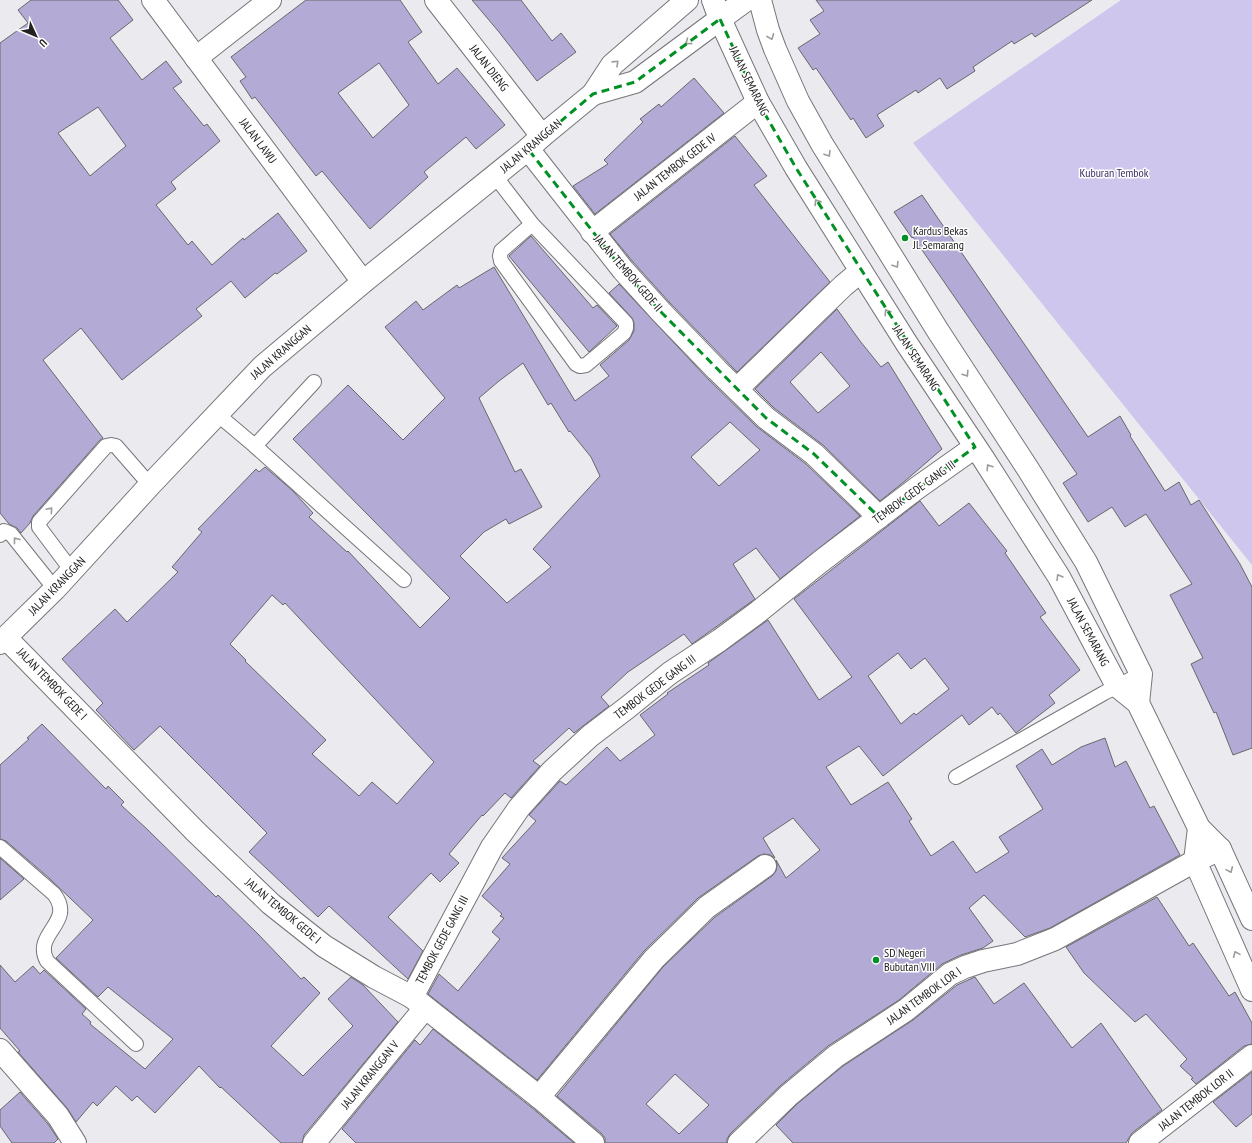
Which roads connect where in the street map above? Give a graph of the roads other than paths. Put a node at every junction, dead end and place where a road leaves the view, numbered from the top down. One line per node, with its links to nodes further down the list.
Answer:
1 (153, 0): 8 (main road, JALAN LAWU)
2 (270, 0): 8 (main road)
3 (436, 0): 11 (main road, JALAN DIENG)
4 (687, 0): 9 (main road, JALAN KRANGGAN, one-way to 4)
5 (746, 0): 7 (main road, JALAN KRANGGAN)
6 (760, 0): 29 (main road, one-way to 29)
7 (716, 10): 9 (main road, JALAN KRANGGAN, one-way to 9); 10 (main road, JALAN SEMARANG)
8 (196, 58): 16 (main road, JALAN LAWU)
9 (593, 94): 11 (main road, JALAN KRANGGAN)
10 (758, 102): 14 (main road, JALAN TEMBOK GEDE IV); 15 (main road, JALAN SEMARANG, one-way to 10)
11 (535, 142): 12 (main road, JALAN KRANGGAN); 14 (main road, JALAN TEMBOK GEDE II)
12 (495, 176): 13 (lane); 16 (main road, JALAN KRANGGAN)
13 (532, 224): 13 (lane)
14 (592, 232): 18 (main road, JALAN TEMBOK GEDE II)
15 (861, 271): 18 (main road); 21 (main road, JALAN SEMARANG, one-way to 15)
16 (363, 282): 19 (main road, JALAN KRANGGAN)
17 (314, 382): 20 (lane)
18 (736, 389): 23 (main road, JALAN TEMBOK GEDE II)
19 (217, 414): 20 (lane); 22 (main road, JALAN KRANGGAN)
20 (255, 446): 26 (lane)
21 (975, 447): 23 (main road, TEMBOK GEDE GANG III); 30 (main road, JALAN SEMARANG, one-way to 21)
22 (150, 485): 25 (main road, JALAN KRANGGAN); 25 (lane, one-way to 22)
23 (879, 517): 40 (main road, TEMBOK GEDE GANG III)
24 (0, 535): 27 (lane, one-way to 24)
25 (72, 571): 27 (main road, JALAN KRANGGAN)
26 (404, 580)
27 (55, 589): 28 (main road, JALAN KRANGGAN)
28 (3, 640): 40 (main road, JALAN TEMBOK GEDE I)
29 (1141, 674): 30 (lane); 31 (main road)
30 (1116, 686): 31 (main road, JALAN SEMARANG); 32 (lane)
31 (1138, 703): 33 (main road, JALAN SEMARANG)
32 (956, 777)
33 (1199, 828): 35 (main road, JALAN SEMARANG); 36 (main road)
34 (0, 847): 41 (lane)
35 (1220, 848): 36 (main road, JALAN TEMBOK LOR I); 38 (main road, JALAN SEMARANG, one-way to 38)
36 (1195, 861): 39 (main road, one-way to 36); 48 (main road, JALAN TEMBOK LOR I)
37 (764, 866): 44 (main road)
38 (1252, 919)
39 (1252, 990)
40 (418, 1002): 44 (main road, JALAN TEMBOK GEDE I); 46 (main road, JALAN KRANGGAN V)
41 (136, 1044)
42 (0, 1050): 45 (main road)
43 (1252, 1056): 49 (main road, JALAN TEMBOK LOR II)
44 (539, 1097): 47 (main road, JALAN TEMBOK GEDE I)
45 (75, 1143)
46 (314, 1143)
47 (593, 1143)
48 (739, 1143)
49 (1140, 1143)

